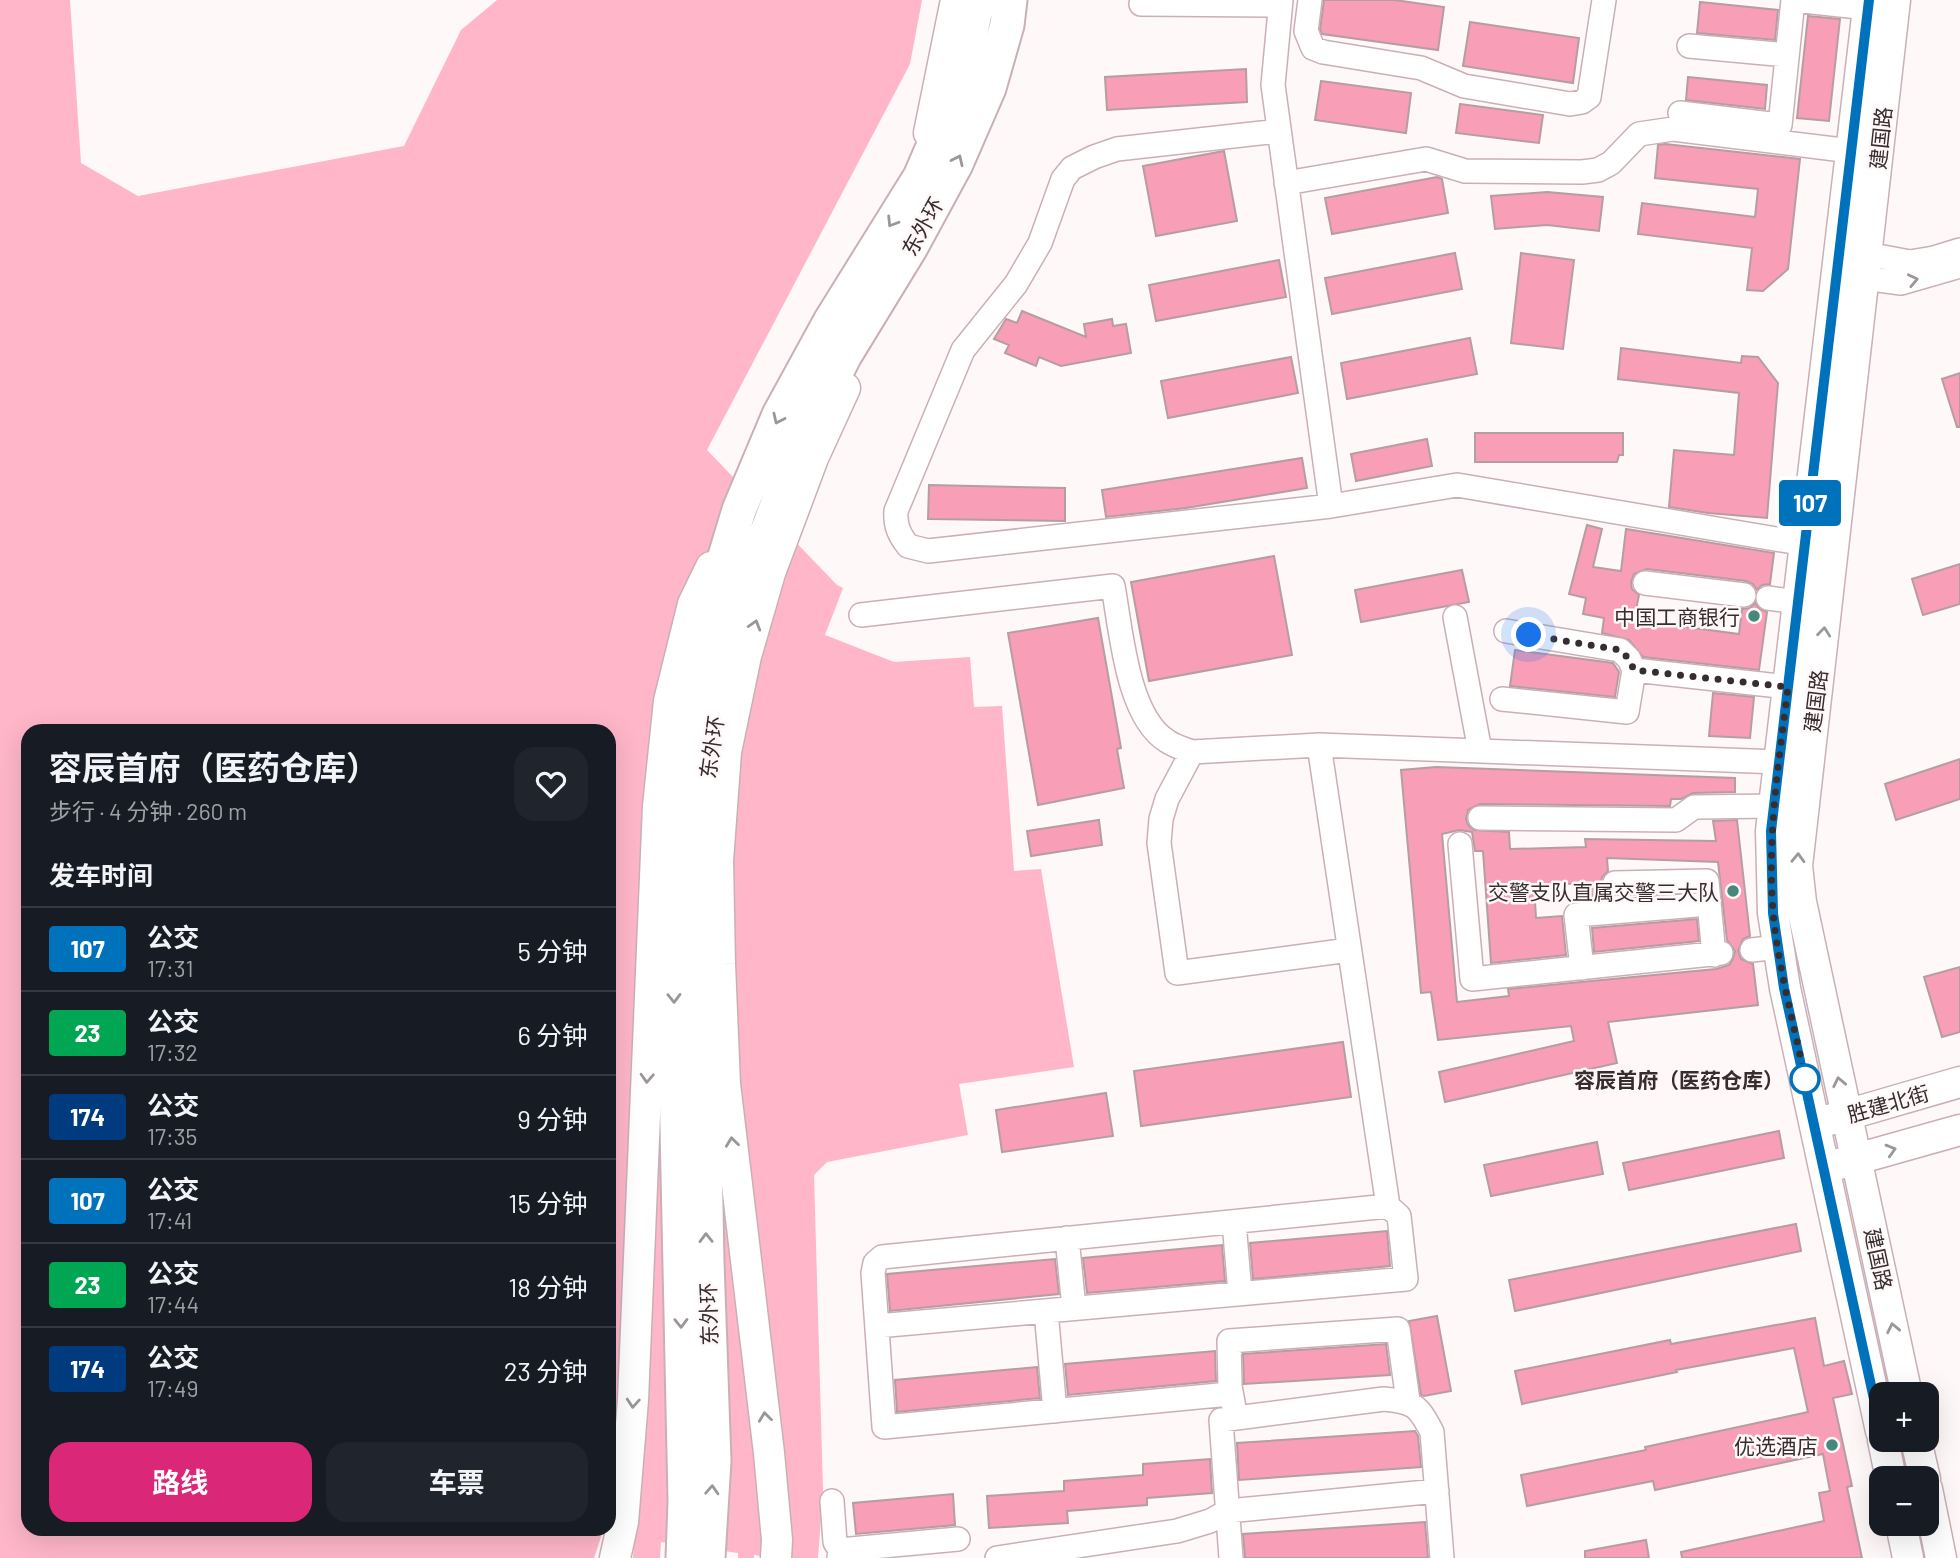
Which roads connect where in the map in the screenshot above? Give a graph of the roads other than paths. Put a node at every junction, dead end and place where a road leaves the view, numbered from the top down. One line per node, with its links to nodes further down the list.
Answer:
1 (956, 0): 15 (main road)
2 (978, 0): 15 (highway, 东外环)
3 (1310, 0): 4 (street)
4 (1604, 0)
5 (1793, 0): 7 (street); 11 (street)
6 (1280, 2): 8 (street); 13 (street)
7 (1878, 3): 14 (main road, 建国路); 18 (main road, 建国路)
8 (1141, 5)
9 (1010, 8): 20 (highway, 东外环, one-way to 9)
10 (1689, 46): 11 (street)
11 (1787, 55): 12 (street)
12 (1680, 113)
13 (1279, 131): 16 (street); 21 (street)
14 (1851, 151): 16 (street); 23 (main road, 建国路)
15 (920, 177): 22 (highway, 东外环, one-way to 22)
16 (1286, 183): 21 (street)
17 (1960, 250): 18 (street)
18 (1866, 266): 19 (street, one-way to 19); 37 (main road, 建国路, one-way to 18)
19 (1960, 266)
20 (894, 276): 74 (highway, 东外环, one-way to 20); 75 (main road, one-way to 20)
21 (1331, 506): 23 (street)
22 (740, 510): 72 (main road, one-way to 72); 73 (highway, 东外环, one-way to 73)
23 (1805, 544): 27 (main road, 建国路)
24 (1645, 583): 25 (street)
25 (1744, 595)
26 (1768, 598): 27 (street)
27 (1798, 602): 32 (main road, 建国路)
28 (862, 615): 36 (street)
29 (1455, 617): 35 (street)
30 (1506, 631): 31 (street)
31 (1634, 670): 32 (street); 33 (street)
32 (1788, 687): 37 (main road, 建国路)
33 (1502, 699)
34 (1319, 745): 35 (street); 36 (street); 43 (street)
35 (1480, 751): 37 (street)
36 (1192, 752): 43 (street)
37 (1793, 763): 38 (main road, 建国路); 46 (main road, 建国路, one-way to 37)
38 (1774, 806): 39 (street); 47 (main road, 建国路)
39 (1480, 818)
40 (1460, 844): 44 (street)
41 (1615, 883): 42 (street)
42 (1709, 904): 44 (street); 44 (street)
43 (1349, 950): 51 (street)
44 (1581, 968)
45 (1960, 1082): 46 (main road, 胜建北街)
46 (1846, 1115): 47 (main road, 胜建北街); 49 (main road, 建国路)
47 (1816, 1124): 50 (main road, 建国路)
48 (1960, 1130): 49 (main road, one-way to 48)
49 (1858, 1160): 50 (main road); 59 (main road, 建国路, one-way to 49)
50 (1825, 1167): 58 (main road, 建国路)
51 (1388, 1206): 52 (street); 54 (street)
52 (1234, 1222): 53 (street); 54 (street)
53 (1067, 1238): 55 (street); 57 (street)
54 (1240, 1293): 55 (street)
55 (1074, 1308): 56 (street)
56 (1046, 1311): 57 (street); 62 (street)
57 (877, 1325): 62 (street)
58 (1871, 1382)
59 (1904, 1382)
60 (1219, 1395): 62 (street)
61 (1408, 1401): 63 (street); 63 (street); 64 (street)
62 (1055, 1411)
63 (1236, 1419): 66 (street)
64 (1437, 1491): 66 (street); 78 (street)
65 (832, 1501): 71 (street)
66 (1228, 1511): 70 (street); 77 (street)
67 (1904, 1536): 79 (main road)
68 (1937, 1536): 80 (main road)
69 (958, 1539): 71 (street)
70 (1057, 1553): 76 (street)
71 (840, 1554)
72 (615, 1558)
73 (683, 1558)
74 (708, 1558)
75 (776, 1558)
76 (997, 1558)
77 (1231, 1558)
78 (1442, 1558)
79 (1909, 1558)
80 (1941, 1558)

